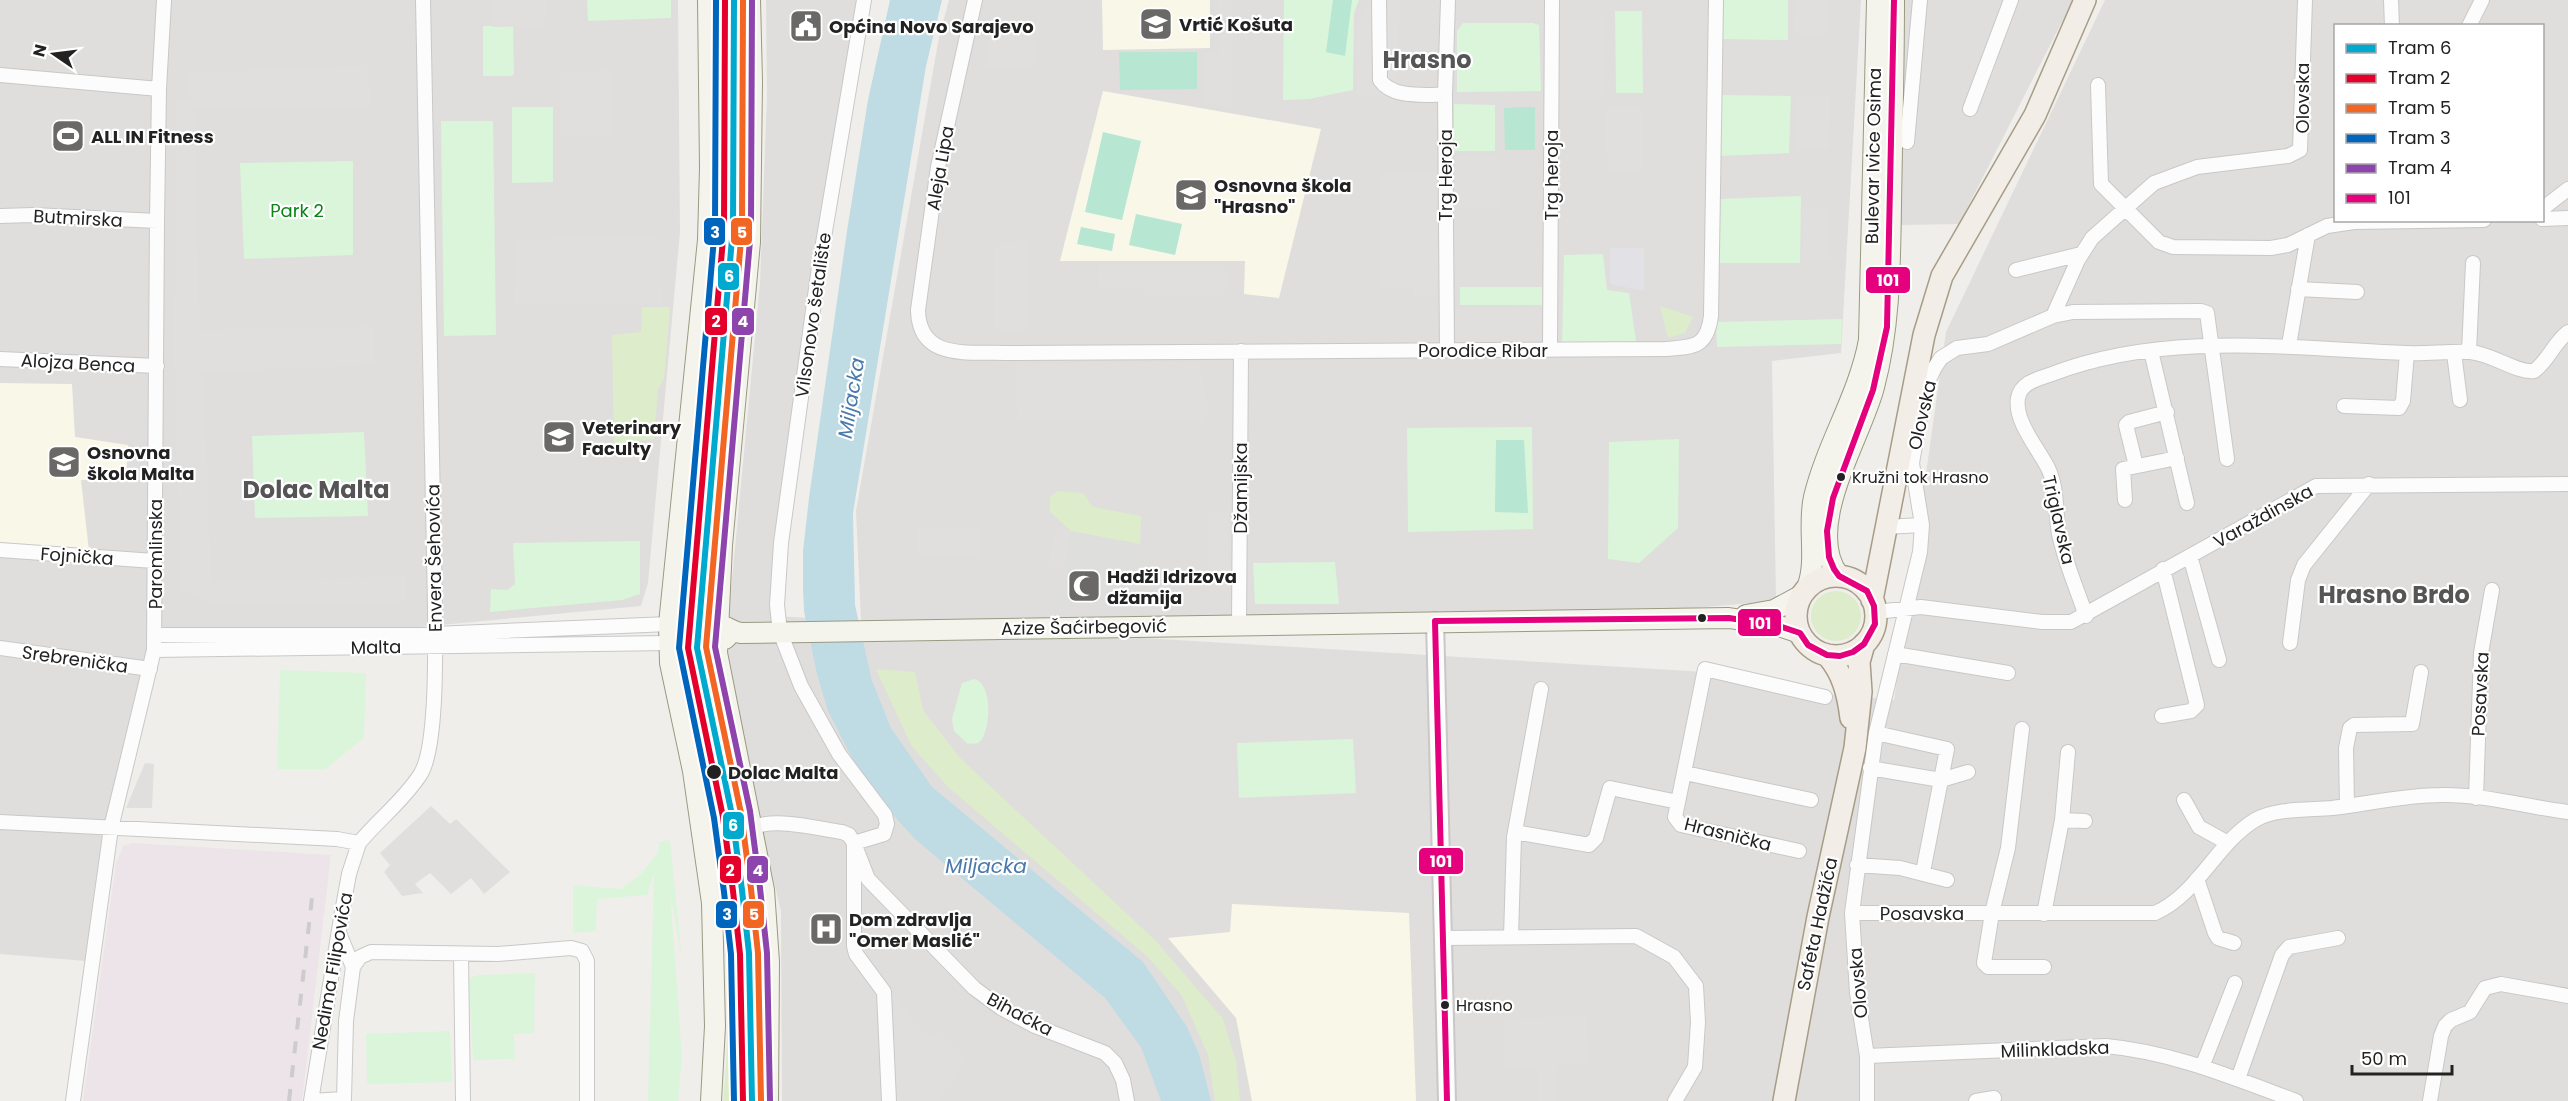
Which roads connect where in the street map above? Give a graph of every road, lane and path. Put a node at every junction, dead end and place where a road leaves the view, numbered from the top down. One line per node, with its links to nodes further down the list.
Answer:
1 (164, 0): 23 (street, Paromlinska)
2 (423, 0): 85 (street, Envera Šehovića)
3 (708, 0): 83 (main road)
4 (750, 0): 81 (main road)
5 (864, 0): 80 (street, Vilsonovo šetalište)
6 (975, 0): 43 (street, Aleja Lipa)
7 (1379, 0): 24 (street)
8 (1448, 0): 24 (street, Trg Heroja)
9 (1552, 0): 47 (street, Trg heroja)
10 (1716, 0): 47 (street, Porodice Ribar)
11 (1877, 0): 73 (main road, Bulevar Ivice Osima)
12 (1894, 0): 71 (main road, Bulevar Ivice Osima)
13 (1920, 0): 26 (street)
14 (2011, 0): 25 (street)
15 (2085, 0): 66 (main road)
16 (2305, 0): 29 (street, Olovska)
17 (2391, 0): 19 (street)
18 (2482, 0): 20 (street)
19 (2392, 24)
20 (2470, 24)
21 (0, 75): 23 (street)
22 (2098, 85): 29 (street)
23 (159, 89): 33 (street, Paromlinska)
24 (1445, 95): 46 (street, Trg Heroja)
25 (1970, 109)
26 (1907, 142)
27 (2568, 189): 28 (street)
28 (2544, 207)
29 (2126, 209): 35 (street); 36 (street, Olovska)
30 (0, 216): 33 (street, Butmirska)
31 (2568, 218): 32 (street)
32 (2544, 219)
33 (156, 221): 54 (street, Paromlinska)
34 (2364, 222): 35 (street)
35 (2308, 235): 39 (street)
36 (2081, 255): 38 (street); 41 (street, Olovska)
37 (2473, 263): 50 (street)
38 (2016, 270)
39 (2298, 289): 40 (street); 44 (street)
40 (2358, 292)
41 (2053, 316): 45 (street, Olovska); 65 (street, Olovska)
42 (2568, 332): 50 (street, Triglavska)
43 (924, 336): 48 (street, Porodice Ribar)
44 (2289, 345): 45 (street, Triglavska); 51 (street, Triglavska)
45 (2210, 347): 49 (street, Triglavska); 59 (street)
46 (1447, 350): 47 (street, Porodice Ribar); 48 (street, Porodice Ribar)
47 (1550, 350)
48 (1241, 351): 79 (street, Džamijska)
49 (2151, 351): 57 (street); 76 (street, Triglavska)
50 (2469, 352): 52 (street, Triglavska)
51 (2407, 353): 52 (street, Triglavska); 56 (street)
52 (2454, 353): 55 (street)
53 (0, 359): 54 (street, Alojza Benca)
54 (157, 366): 69 (street, Paromlinska)
55 (2460, 400)
56 (2344, 406)
57 (2167, 412): 58 (street); 60 (street)
58 (2177, 458): 60 (street); 64 (street)
59 (2228, 459)
60 (2136, 466): 63 (street)
61 (2369, 484): 62 (street, Varaždinska); 68 (street, Varaždinska); 86 (street)
62 (2568, 484)
63 (2126, 500)
64 (2187, 503)
65 (1922, 525): 66 (street); 75 (street, Olovska)
66 (1885, 527): 71 (main road); 74 (main road)
67 (0, 550): 69 (street, Fojnička)
68 (2190, 556): 70 (street, Varaždinska); 92 (street)
69 (154, 561): 84 (street, Paromlinska)
70 (2163, 570): 76 (street, Varaždinska); 98 (street)
71 (1846, 578): 73 (main road); 74 (main road)
72 (2492, 590): 107 (street, Posavska)
73 (1805, 592): 77 (main road, Azize Šaćirbegović); 82 (main road)
74 (1874, 606): 75 (street); 87 (main road)
75 (1908, 607): 76 (street); 90 (street, Olovska)
76 (2086, 616)
77 (1729, 618): 78 (main road, Azize Šaćirbegović); 82 (main road, Azize Šaćirbegović)
78 (1435, 621): 79 (main road, Azize Šaćirbegović); 132 (street)
79 (1239, 625): 80 (main road, Azize Šaćirbegović)
80 (780, 632): 81 (main road, Azize Šaćirbegović); 120 (street)
81 (721, 633): 83 (main road, Azize Šaćirbegović); 117 (main road)
82 (1800, 633): 91 (main road)
83 (669, 634): 85 (street, Malta); 149 (main road)
84 (155, 635): 85 (street, Malta); 89 (street, Paromlinska)
85 (435, 640): 89 (street, Malta); 119 (street, Envera Šehovića)
86 (2290, 643)
87 (1864, 644): 91 (main road); 101 (main road, Safeta Hadžića)
88 (0, 648): 93 (street, Srebrenička)
89 (154, 650): 93 (street, Paromlinska)
90 (1895, 654): 95 (street); 100 (street, Olovska)
91 (1827, 655): 101 (main road, Safeta Hadžića)
92 (2219, 660)
93 (150, 669): 116 (street, Paromlinska)
94 (2421, 672): 111 (street)
95 (2008, 673)
96 (1541, 689): 118 (street)
97 (1825, 697): 105 (street, Hrasnička)
98 (2162, 716)
99 (2022, 729): 128 (street)
100 (1876, 732): 103 (street, Olovska); 106 (street)
101 (1855, 748): 155 (main road, Safeta Hadžića)
102 (2068, 752): 113 (street)
103 (1870, 768): 106 (street); 123 (street, Olovska)
104 (1968, 772): 106 (street)
105 (1685, 773): 108 (street); 110 (street, Hrasnička)
106 (1941, 780): 124 (street)
107 (2476, 798): 111 (street, Posavska); 112 (street, Posavska)
108 (1812, 800)
109 (2184, 800): 121 (street)
110 (1678, 802): 118 (street, Hrasnička); 122 (street, Hrasnička)
111 (2347, 806): 121 (street, Posavska)
112 (2566, 814)
113 (2062, 820): 114 (street); 129 (street)
114 (2085, 821)
115 (0, 822): 116 (street)
116 (111, 828): 119 (street); 145 (street, Paromlinska)
117 (753, 828): 120 (street); 150 (main road)
118 (1515, 832): 131 (street)
119 (359, 843): 130 (street, Nedima Filipovića)
120 (854, 843): 151 (street); 152 (street, Bihaćka)
121 (2228, 843): 125 (street, Posavska)
122 (1799, 851)
123 (1857, 865): 124 (street); 127 (street, Olovska)
124 (1923, 872): 126 (street)
125 (2197, 879): 129 (street, Posavska); 134 (street)
126 (1947, 880)
127 (1852, 913): 128 (street, Posavska); 140 (street, Olovska)
128 (1992, 913): 129 (street, Posavska); 137 (street, Posavska)
129 (2044, 914)
130 (339, 932): 136 (street); 146 (street, Nedima Filipovića)
131 (1511, 937): 132 (street); 154 (street)
132 (1443, 938): 153 (street)
133 (2338, 938): 142 (street)
134 (2234, 943)
135 (461, 955): 136 (street, Nedima Filipovića); 147 (street); 148 (street)
136 (353, 967): 144 (street, Nedima Filipovića)
137 (2044, 967)
138 (2235, 983): 141 (street)
139 (2568, 996): 159 (street)
140 (1867, 1056): 141 (street, Milinkladska); 156 (street, Olovska)
141 (2202, 1067): 142 (street, Milinkladska)
142 (2238, 1079): 158 (street, Milinkladska)
143 (1994, 1098): 157 (street)
144 (344, 1100): 146 (street, Nedima Filipovića)
145 (73, 1101)
146 (311, 1101)
147 (463, 1101)
148 (587, 1101)
149 (711, 1101)
150 (768, 1101)
151 (889, 1101)
152 (1127, 1101)
153 (1447, 1101)
154 (1675, 1101)
155 (1784, 1101)
156 (1867, 1101)
157 (1976, 1101)
158 (2296, 1101)
159 (2430, 1101)

